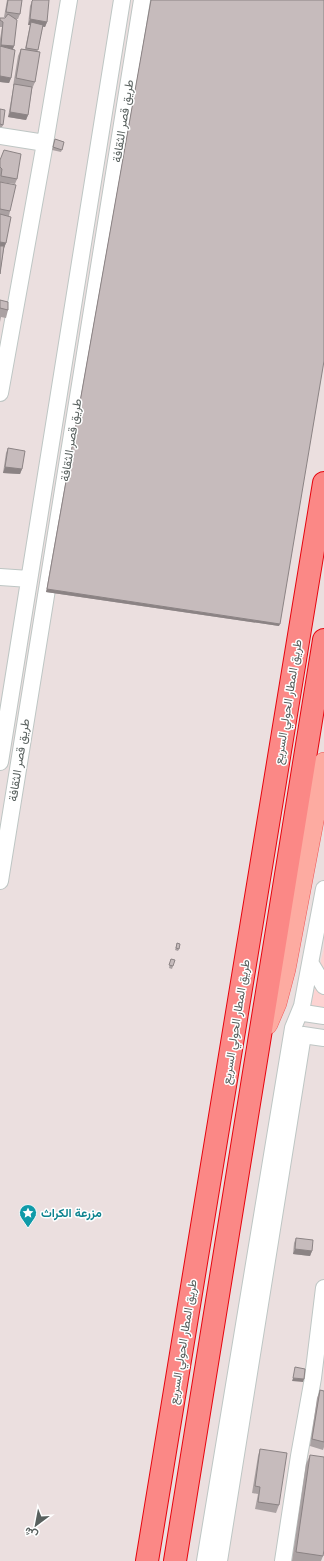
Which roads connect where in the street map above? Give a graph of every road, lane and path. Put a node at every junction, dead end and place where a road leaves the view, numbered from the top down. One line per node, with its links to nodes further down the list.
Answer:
1 (69, 0): 7 (street)
2 (122, 0): 4 (street, طريق قصر الثقافة)
3 (142, 0): 5 (street, طريق قصر الثقافة)
4 (106, 94): 5 (street); 8 (street, طريق قصر الثقافة)
5 (127, 98): 9 (street, طريق قصر الثقافة)
6 (0, 136): 7 (street)
7 (45, 143): 10 (street)
8 (98, 145): 9 (street); 13 (street, طريق قصر الثقافة)
9 (120, 146): 17 (street, طريق قصر الثقافة)
10 (0, 393)
11 (324, 483): 28 (highway, طريق المطار الحولي السريع)
12 (0, 577): 13 (street)
13 (29, 579): 15 (street, طريق قصر الثقافة)
14 (324, 640): 25 (highway)
15 (0, 762)
16 (324, 763): 25 (main road)
17 (0, 880)
18 (324, 890): 19 (street)
19 (311, 964): 20 (street); 21 (street)
20 (324, 986)
21 (303, 1010): 22 (street); 23 (street); 30 (street)
22 (324, 1016)
23 (303, 1035): 24 (street); 31 (street)
24 (324, 1038)
25 (259, 1043): 29 (highway)
26 (324, 1293): 27 (street)
27 (318, 1379): 32 (street)
28 (147, 1561)
29 (175, 1561)
30 (205, 1561)
31 (219, 1561)
32 (282, 1561)

